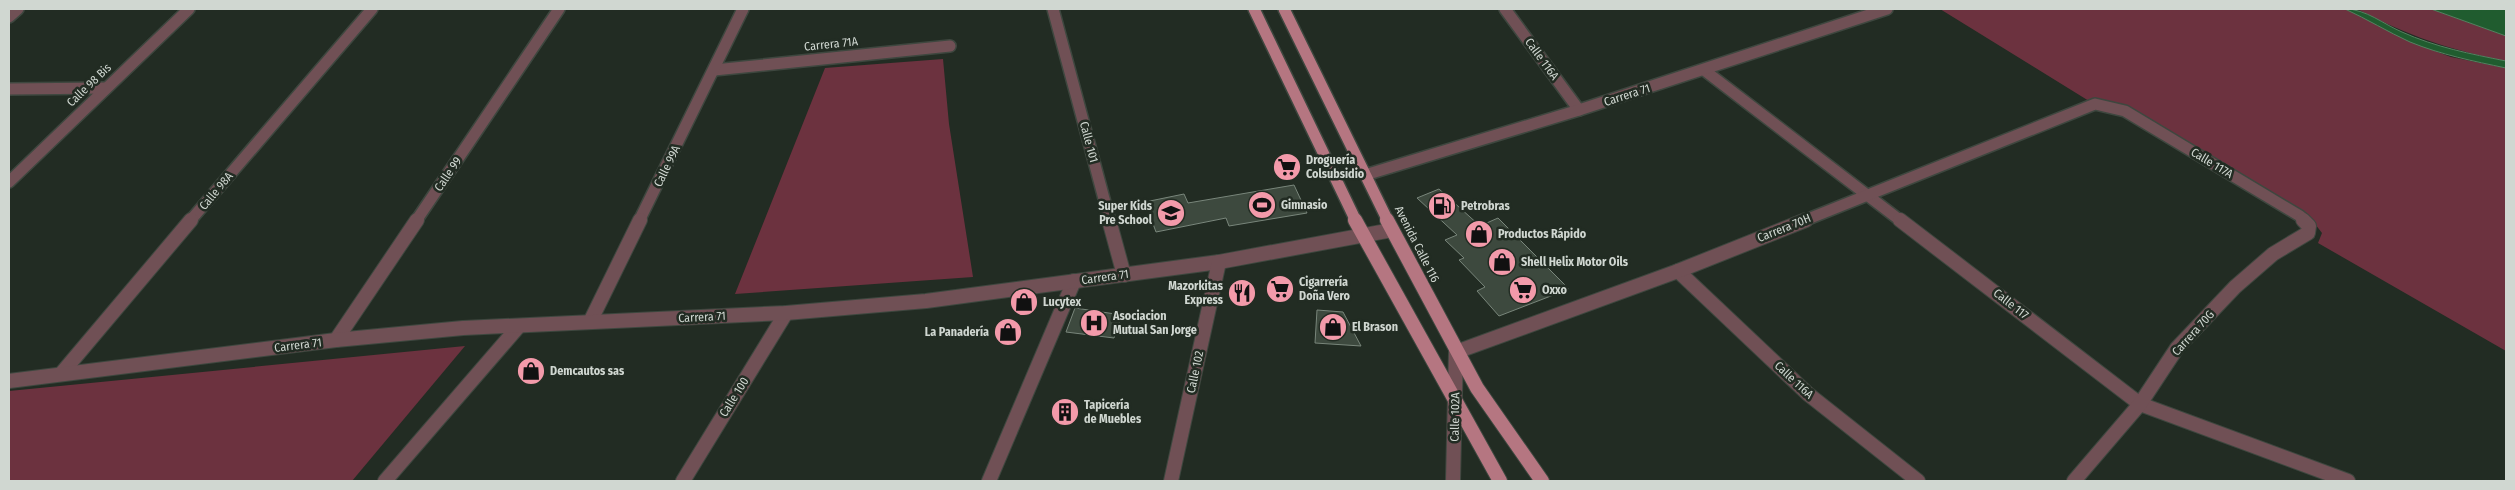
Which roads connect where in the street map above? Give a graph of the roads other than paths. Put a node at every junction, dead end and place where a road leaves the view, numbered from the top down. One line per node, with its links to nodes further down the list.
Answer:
1 (18, 9): 11 (street)
2 (189, 9): 15 (street, Calle 98 Bis)
3 (372, 9): 34 (street, Calle 98A)
4 (559, 9): 32 (street, Calle 99)
5 (743, 9): 13 (street, Calle 99A)
6 (1053, 9): 27 (street, Calle 101)
7 (1254, 9): 24 (main road)
8 (1284, 9): 19 (main road, Avenida Calle 116)
9 (1505, 9): 18 (street, Calle 116A)
10 (1887, 9): 14 (street, Carrera 71)
11 (9, 17)
12 (950, 46): 13 (street, Carrera 71A)
13 (714, 70): 30 (street, Calle 99A)
14 (1704, 70): 18 (street, Carrera 71); 21 (street, Calle 117)
15 (106, 88): 16 (street); 20 (street, Calle 98 Bis)
16 (9, 89)
17 (2110, 106): 21 (street, Carrera 70H); 22 (street, Calle 117A)
18 (1579, 110): 19 (street, Carrera 71)
19 (1365, 175): 23 (main road, Avenida Calle 116)
20 (9, 182)
21 (1869, 194): 26 (street, Carrera 70H); 37 (street, Calle 117)
22 (2309, 226): 37 (street, Carrera 70G)
23 (1392, 230): 24 (street, Carrera 71); 33 (main road, Avenida Calle 116)
24 (1363, 236): 25 (street, Carrera 71); 36 (main road)
25 (1219, 262): 27 (street, Carrera 71); 41 (street, Calle 102)
26 (1678, 271): 33 (street, Carrera 70H); 45 (street, Calle 116A)
27 (1124, 275): 28 (street, Carrera 71)
28 (1074, 281): 29 (street, Carrera 71); 40 (street)
29 (786, 313): 30 (street, Carrera 71); 39 (street, Calle 100)
30 (590, 322): 31 (street, Carrera 71)
31 (519, 326): 32 (street, Carrera 71); 38 (street)
32 (336, 340): 34 (street, Carrera 71)
33 (1456, 352): 36 (street, Calle 102A); 44 (main road, Avenida Calle 116)
34 (61, 374): 35 (street, Carrera 71)
35 (9, 381)
36 (1456, 402): 42 (street, Calle 102A); 43 (main road)
37 (2140, 404): 46 (street, Carrera 70G); 47 (street, Calle 117)
38 (385, 481)
39 (683, 481)
40 (989, 481)
41 (1171, 481)
42 (1453, 481)
43 (1500, 481)
44 (1542, 481)
45 (1918, 481)
46 (2074, 481)
47 (2348, 481)

